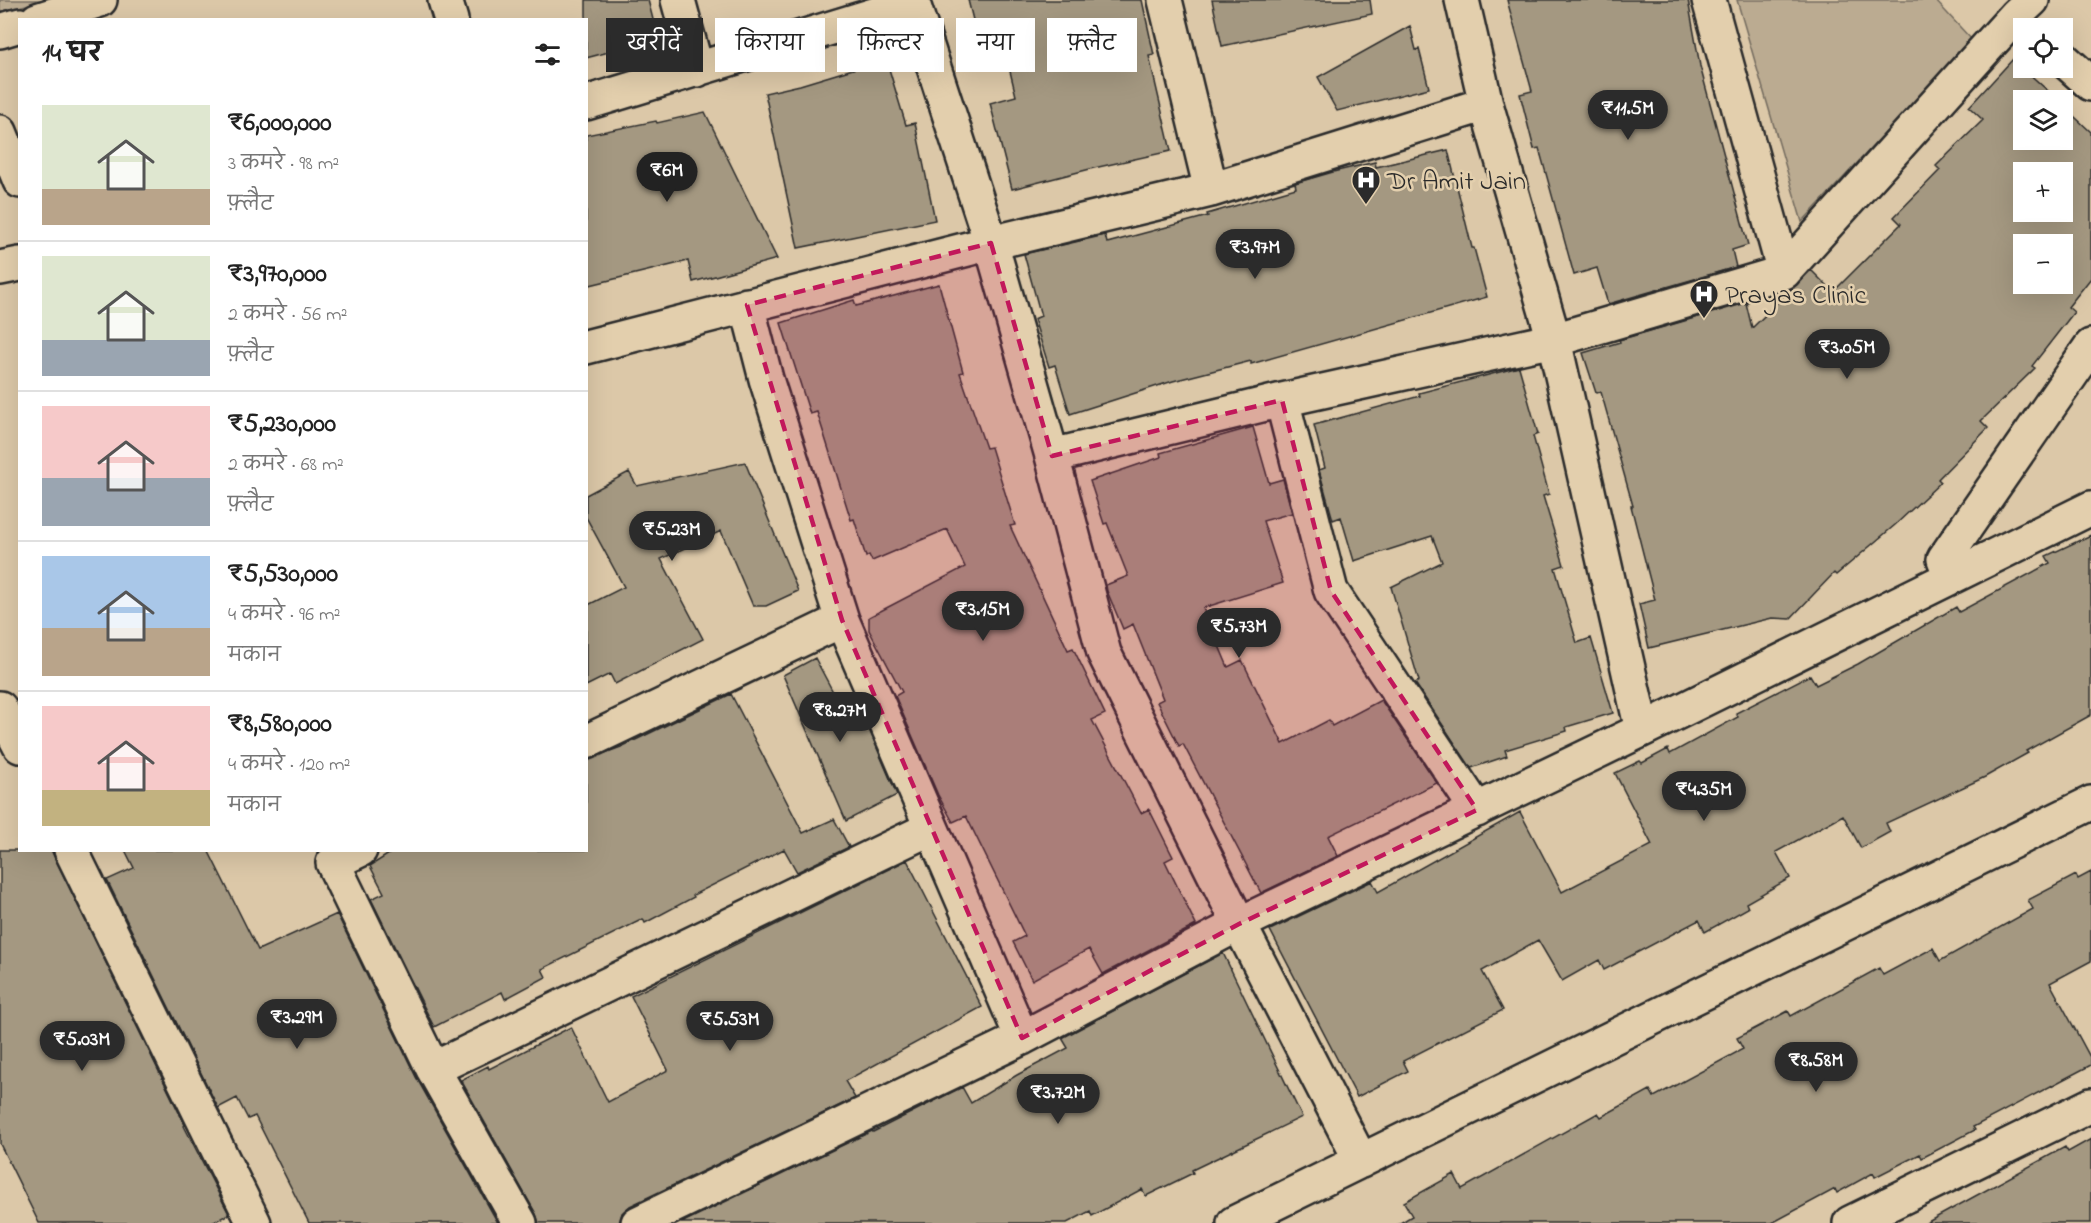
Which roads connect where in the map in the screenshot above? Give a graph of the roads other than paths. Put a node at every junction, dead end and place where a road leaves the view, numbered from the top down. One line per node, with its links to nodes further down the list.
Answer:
1 (100, 0): 9 (street)
2 (445, 0): 10 (street)
3 (678, 0): 11 (street)
4 (1165, 0): 22 (street)
5 (1462, 0): 19 (street)
6 (1709, 0): 26 (street)
7 (913, 2): 14 (street); 23 (street)
8 (2020, 11): 26 (street)
9 (43, 18)
10 (450, 18)
11 (683, 18)
12 (18, 26): 13 (street)
13 (0, 31)
14 (703, 68)
15 (2073, 68): 17 (street)
16 (690, 72): 18 (street)
17 (2091, 84)
18 (588, 102)
19 (1486, 104): 22 (street); 28 (street)
20 (0, 132): 21 (street)
21 (18, 177)
22 (1211, 189): 23 (street)
23 (991, 243): 27 (street); 32 (street)
24 (18, 264): 25 (street)
25 (0, 268)
26 (1784, 272): 28 (street)
27 (747, 305): 29 (street); 35 (street)
28 (1554, 340): 31 (street); 37 (street)
29 (588, 345)
30 (2089, 352): 34 (street)
31 (1282, 400): 32 (street); 43 (street)
32 (1052, 456): 47 (street)
33 (2091, 508): 34 (street)
34 (1951, 577): 37 (street)
35 (842, 620): 38 (street); 44 (street)
36 (0, 708): 39 (street)
37 (1642, 730): 43 (street)
38 (588, 741)
39 (18, 743)
40 (18, 748): 41 (street)
41 (0, 757)
42 (2091, 803): 51 (street)
43 (1477, 810): 47 (street)
44 (931, 828): 48 (street); 49 (street)
45 (72, 852): 52 (street)
46 (356, 852): 49 (street)
47 (1239, 924): 48 (street); 51 (street)
48 (1022, 1038): 54 (street)
49 (433, 1069): 53 (street)
50 (2091, 1105): 56 (street)
51 (1361, 1161): 55 (street)
52 (254, 1223)
53 (520, 1223)
54 (638, 1223)
55 (1234, 1223)
56 (1850, 1223)

